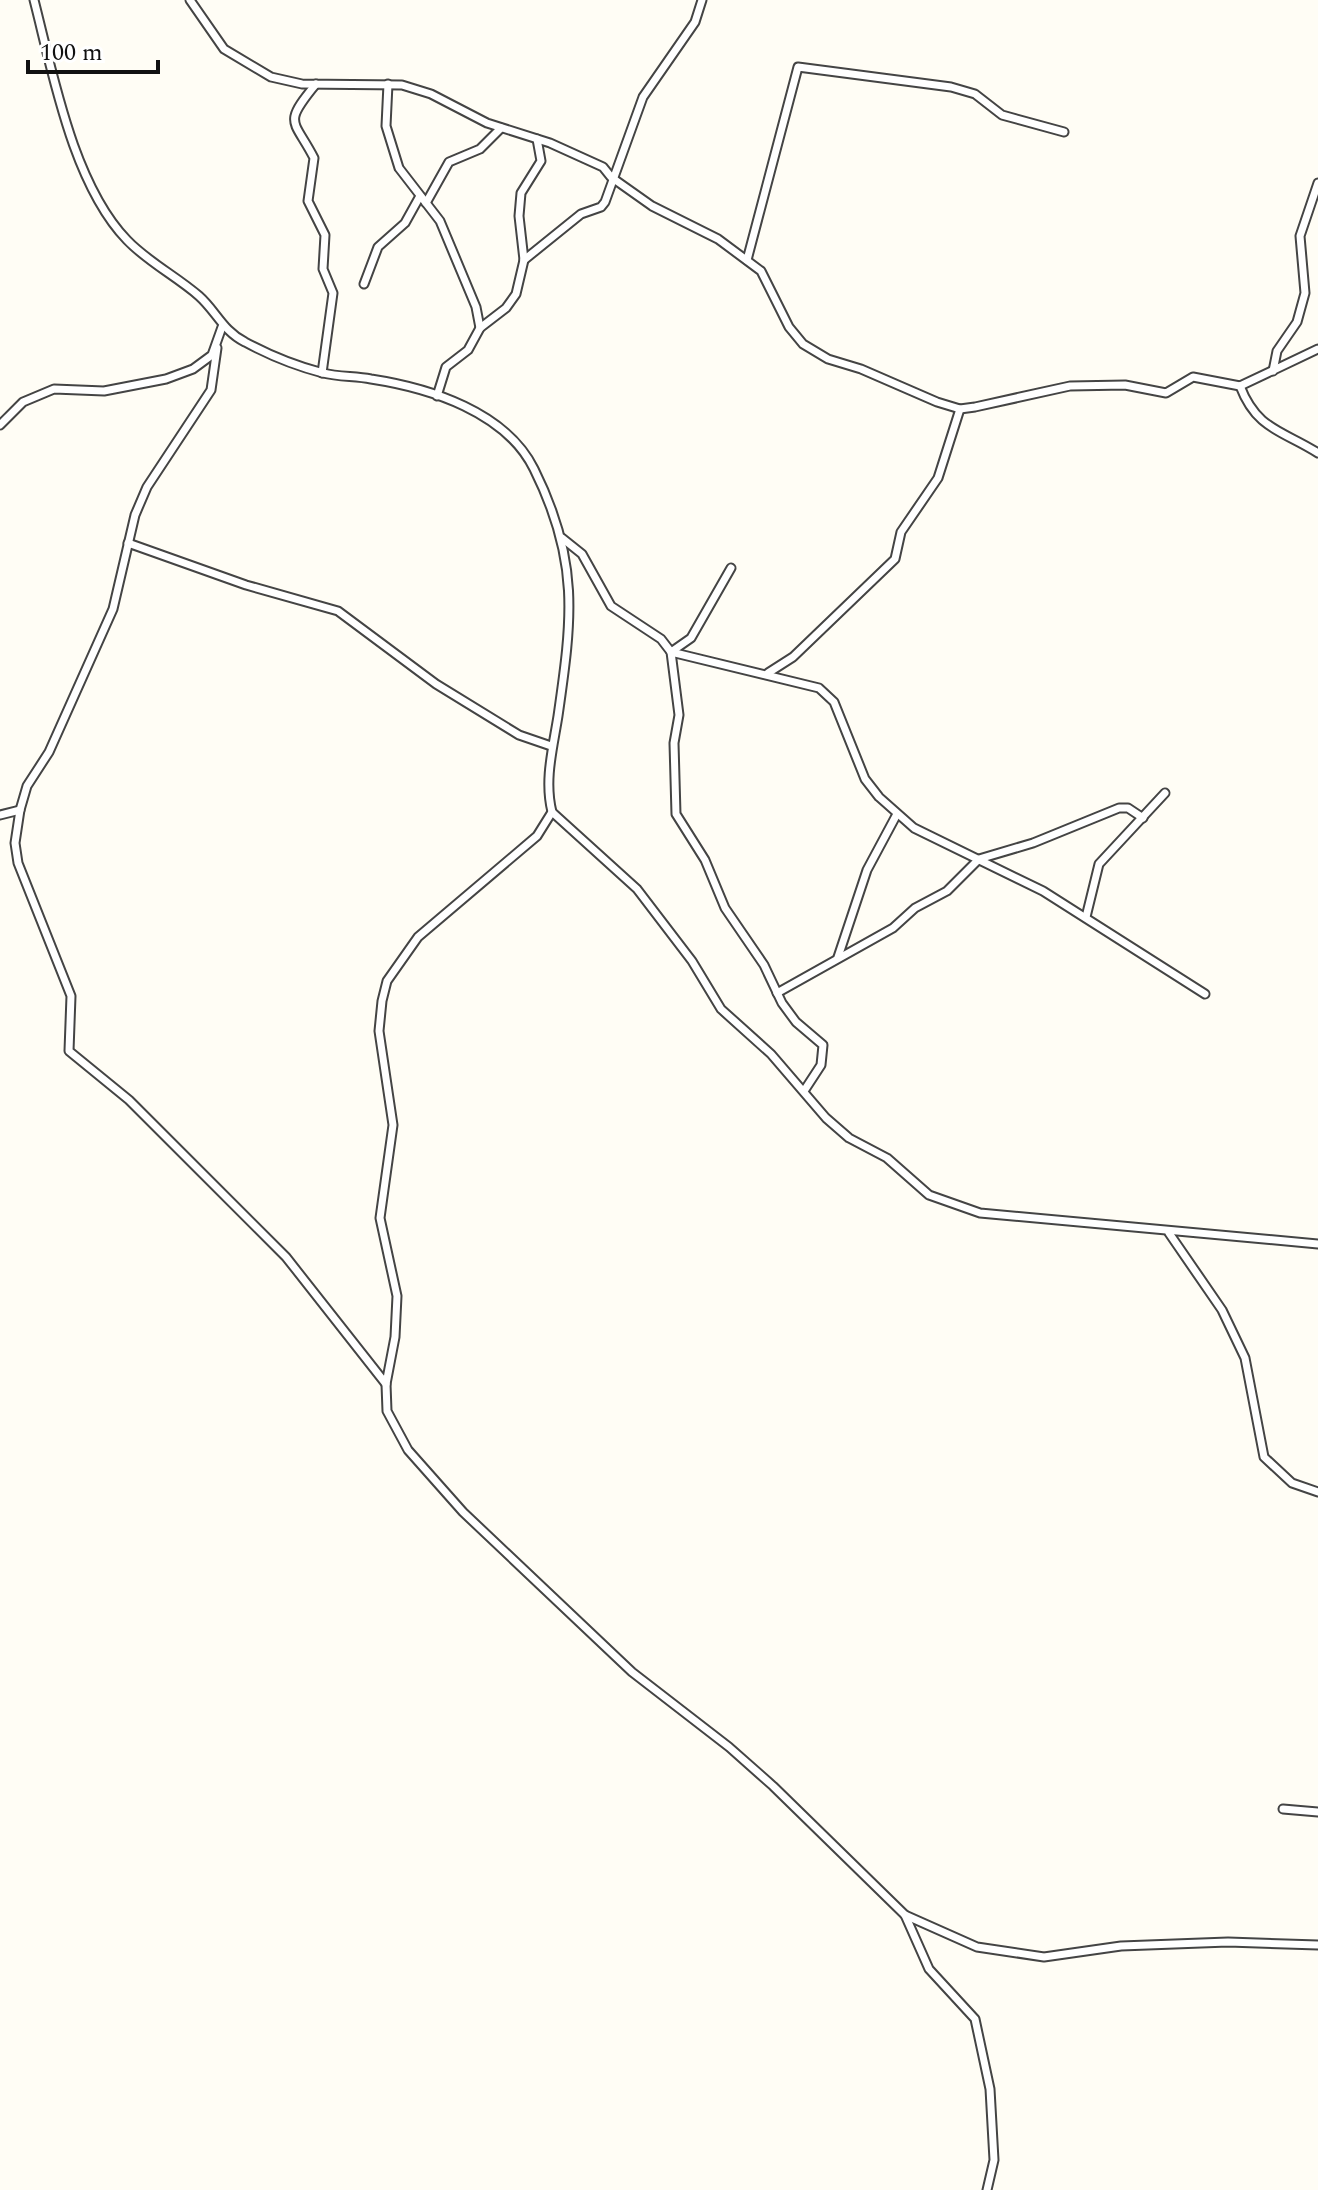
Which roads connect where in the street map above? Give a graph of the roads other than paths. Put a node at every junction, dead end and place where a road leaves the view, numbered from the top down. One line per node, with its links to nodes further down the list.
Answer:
1 (34, 0): 16 (street)
2 (190, 0): 4 (street)
3 (702, 0): 9 (street)
4 (316, 84): 5 (street); 21 (street)
5 (388, 84): 6 (street); 11 (street)
6 (501, 128): 8 (street); 12 (street)
7 (1064, 132): 14 (street)
8 (537, 139): 9 (street); 13 (street)
9 (611, 177): 13 (street); 14 (street)
10 (1318, 183): 20 (street)
11 (420, 196): 12 (street); 15 (street)
12 (426, 203): 17 (street)
13 (524, 260): 17 (street)
14 (747, 260): 24 (street)
15 (364, 284)
16 (222, 327): 18 (street); 21 (street)
17 (480, 328): 23 (street)
18 (217, 348): 25 (street); 28 (street)
19 (1318, 349): 20 (street)
20 (1273, 371): 22 (street)
21 (322, 373): 23 (street)
22 (1240, 386): 24 (street); 26 (street)
23 (437, 396): 27 (street)
24 (960, 409): 31 (street)
25 (0, 425)
26 (1318, 453)
27 (562, 538): 30 (street); 32 (street)
28 (128, 543): 32 (street); 34 (street)
29 (731, 568): 30 (street)
30 (671, 652): 31 (street); 42 (street)
31 (768, 674): 36 (street)
32 (551, 746): 35 (street)
33 (1165, 793): 38 (street)
34 (20, 810): 37 (street); 47 (street)
35 (552, 812): 44 (street); 47 (street)
36 (897, 814): 39 (street); 41 (street)
37 (0, 815)
38 (1143, 818): 39 (street); 40 (street)
39 (979, 859): 40 (street); 41 (street)
40 (1086, 917): 43 (street)
41 (838, 957): 42 (street)
42 (777, 993): 44 (street)
43 (1205, 994)
44 (804, 1091): 45 (street)
45 (1169, 1233): 46 (street); 48 (street)
46 (1318, 1244)
47 (386, 1384): 51 (street)
48 (1318, 1492)
49 (1283, 1809): 50 (street)
50 (1318, 1812)
51 (905, 1915): 52 (street); 53 (street)
52 (1318, 1945)
53 (987, 2190)

